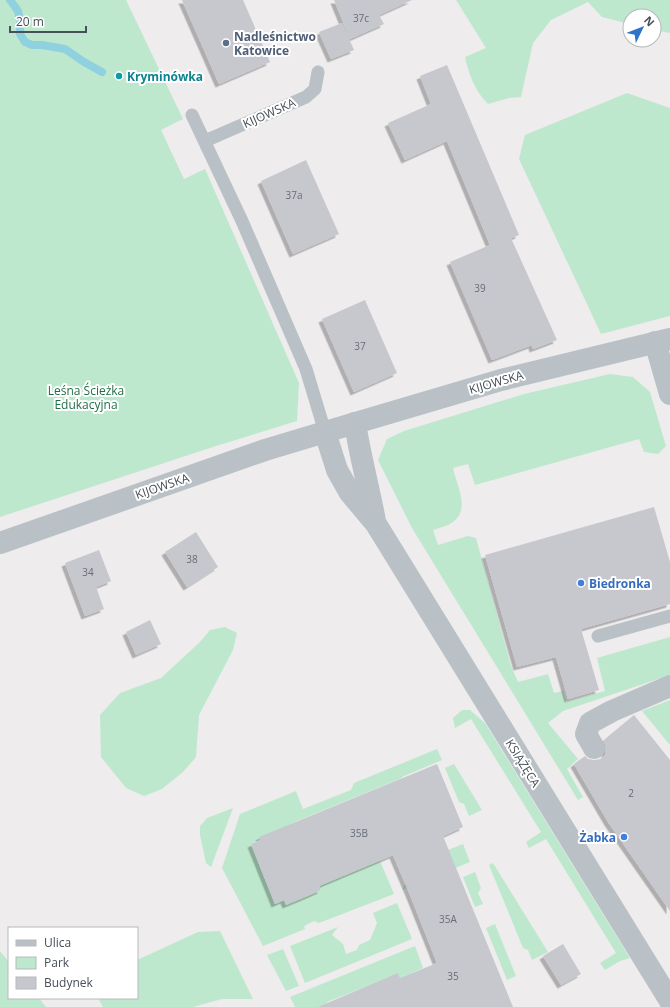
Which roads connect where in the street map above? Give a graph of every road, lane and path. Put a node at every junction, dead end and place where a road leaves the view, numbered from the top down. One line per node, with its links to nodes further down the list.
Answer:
1 (318, 72): 3 (lane, KIJOWSKA)
2 (192, 115): 3 (lane)
3 (205, 142): 7 (lane)
4 (663, 340): 5 (street); 6 (street, KIJOWSKA)
5 (670, 394)
6 (355, 423): 7 (street, KIJOWSKA); 8 (street)
7 (324, 432): 8 (street); 9 (street, KIJOWSKA)
8 (376, 524): 14 (street, KSIĄŻĘCA)
9 (0, 543)
10 (670, 616): 11 (lane)
11 (598, 636)
12 (670, 686): 13 (street)
13 (594, 748)
14 (670, 1001)

